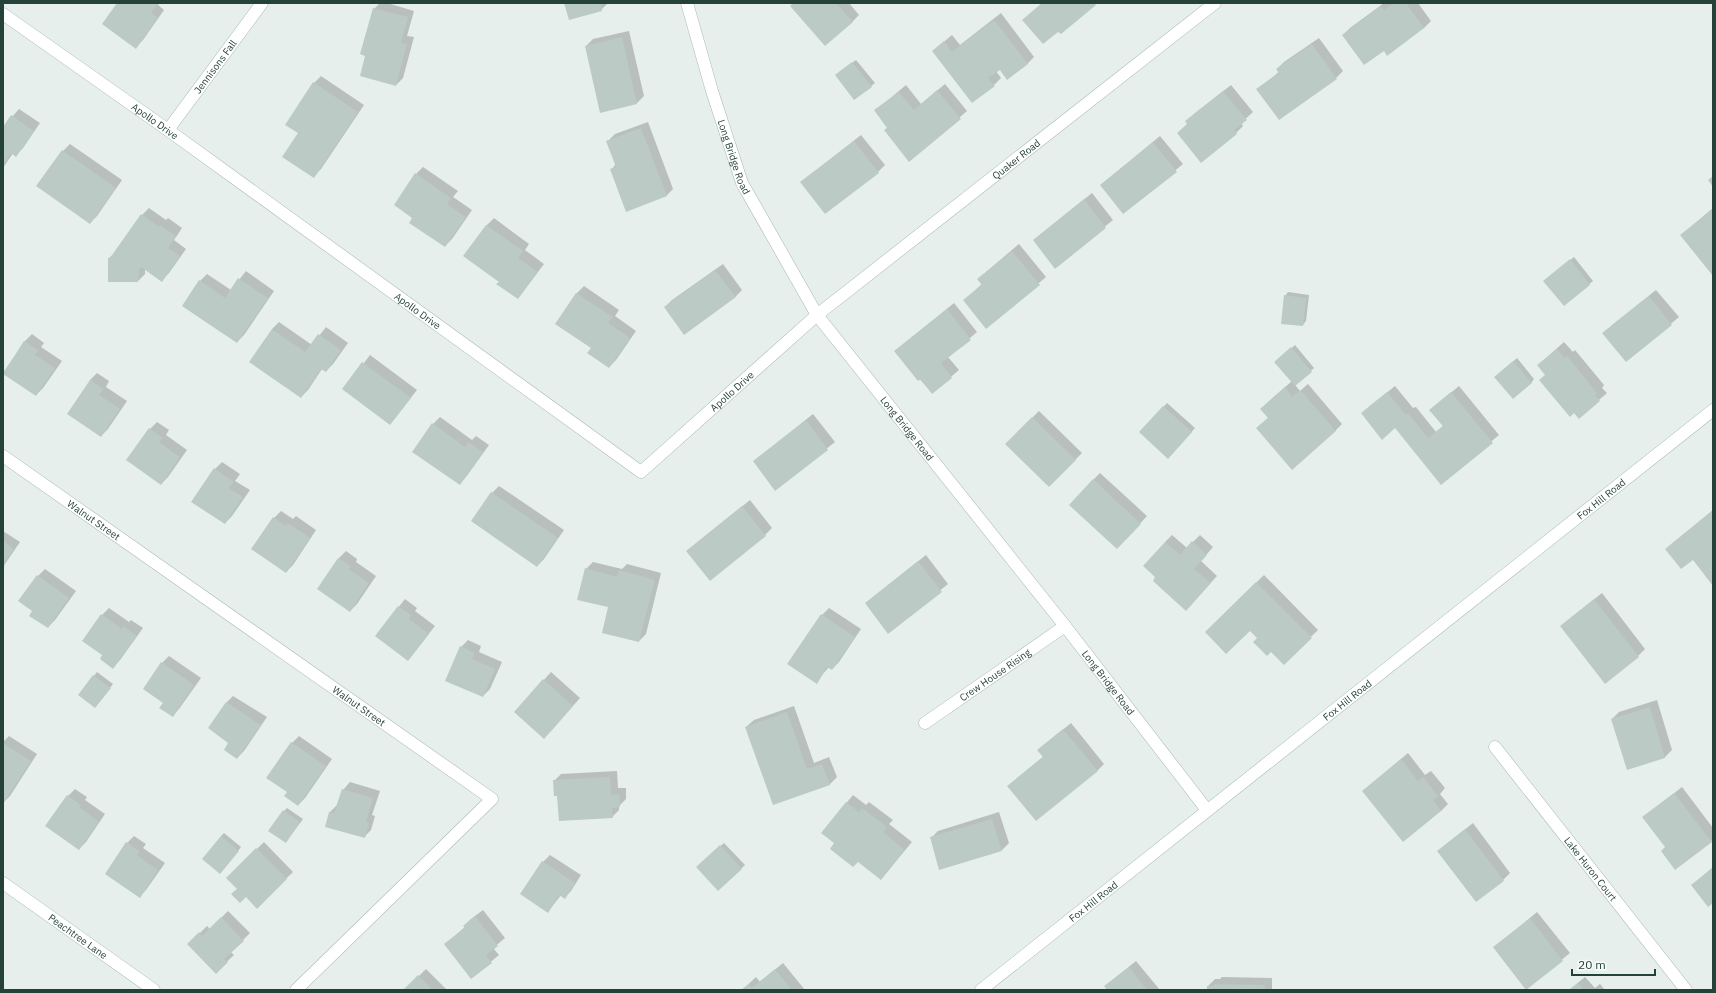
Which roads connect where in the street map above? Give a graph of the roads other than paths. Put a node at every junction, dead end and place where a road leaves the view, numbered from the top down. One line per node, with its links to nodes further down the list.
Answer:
1 (262, 3): 5 (street, Jennisons Fall)
2 (687, 3): 6 (street, Long Bridge Road)
3 (1215, 3): 6 (street, Quaker Road)
4 (3, 14): 5 (street, Apollo Drive)
5 (168, 130): 6 (street, Apollo Drive)
6 (817, 315): 9 (street, Long Bridge Road)
7 (1713, 410): 12 (street, Fox Hill Road)
8 (3, 456): 15 (street, Walnut Street)
9 (1065, 626): 10 (street, Crew House Rising); 12 (street, Long Bridge Road)
10 (925, 723)
11 (1495, 747): 17 (street, Lake Huron Court)
12 (1207, 810): 16 (street, Fox Hill Road)
13 (3, 883): 14 (street, Peachtree Lane)
14 (154, 990)
15 (296, 990)
16 (980, 990)
17 (1686, 990)

